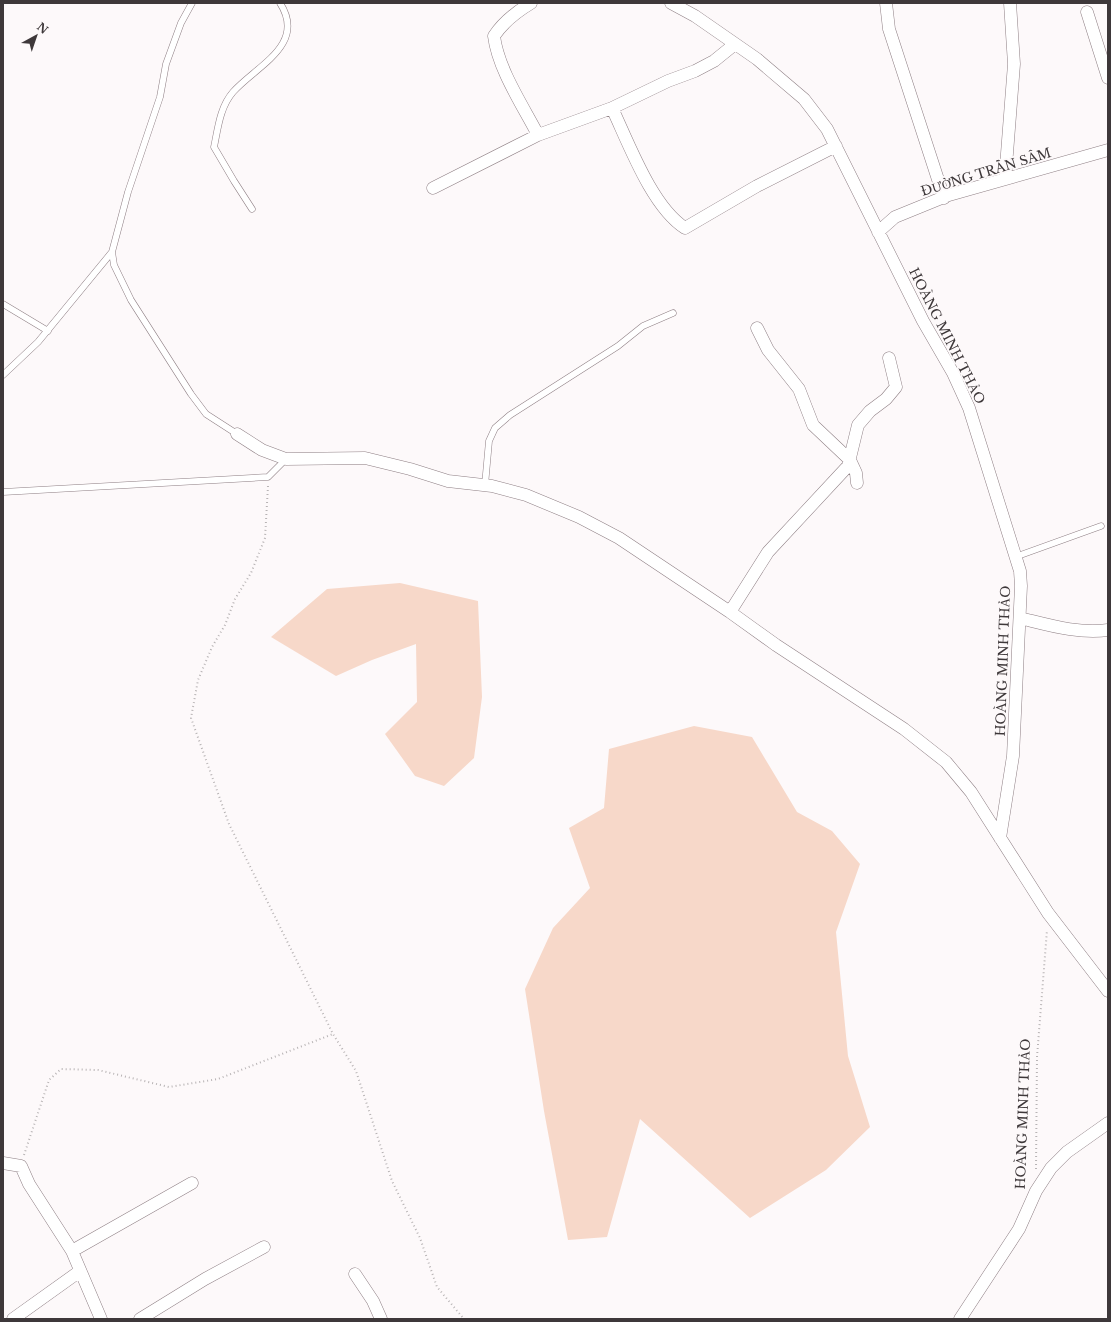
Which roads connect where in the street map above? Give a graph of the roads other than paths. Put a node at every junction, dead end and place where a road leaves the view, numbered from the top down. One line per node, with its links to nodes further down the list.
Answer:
1 (192, 3): 19 (lane)
2 (280, 3): 17 (lane)
3 (531, 3): 11 (street)
4 (671, 3): 8 (street, HOÀNG MINH THẢO)
5 (886, 3): 16 (street)
6 (1010, 3): 14 (street)
7 (1087, 12): 9 (street)
8 (735, 44): 10 (street); 12 (street, HOÀNG MINH THẢO)
9 (1108, 78)
10 (612, 108): 11 (street); 12 (street)
11 (538, 135): 15 (street)
12 (836, 146): 18 (street, HOÀNG MINH THẢO)
13 (1108, 150): 14 (street, ĐƯỜNG TRẦN SÂM)
14 (1005, 179): 16 (street, ĐƯỜNG TRẦN SÂM)
15 (433, 188)
16 (944, 198): 18 (street, ĐƯỜNG TRẦN SÂM)
17 (252, 209)
18 (878, 232): 33 (street, HOÀNG MINH THẢO)
19 (112, 252): 23 (lane); 26 (lane)
20 (3, 304): 23 (lane)
21 (673, 313): 30 (lane)
22 (757, 328): 28 (street)
23 (48, 331): 25 (lane)
24 (888, 358): 28 (street)
25 (3, 375)
26 (237, 434): 27 (street)
27 (286, 460): 30 (street); 31 (lane)
28 (850, 460): 29 (street); 34 (street)
29 (857, 483)
30 (485, 485): 34 (street)
31 (3, 492)
32 (1100, 526): 33 (lane)
33 (1015, 557): 35 (street, HOÀNG MINH THẢO)
34 (730, 612): 37 (street)
35 (1020, 618): 36 (street); 37 (street, HOÀNG MINH THẢO)
36 (1108, 630)
37 (1000, 838): 38 (street)
38 (1108, 991)
39 (1108, 1123): 50 (street, HOÀNG MINH THẢO)
40 (3, 1163): 43 (street)
41 (192, 1183): 43 (street)
42 (264, 1247): 48 (street)
43 (72, 1251): 44 (street)
44 (80, 1271): 46 (street); 47 (street)
45 (355, 1274): 49 (street)
46 (13, 1319)
47 (101, 1319)
48 (140, 1319)
49 (381, 1319)
50 (960, 1319)

